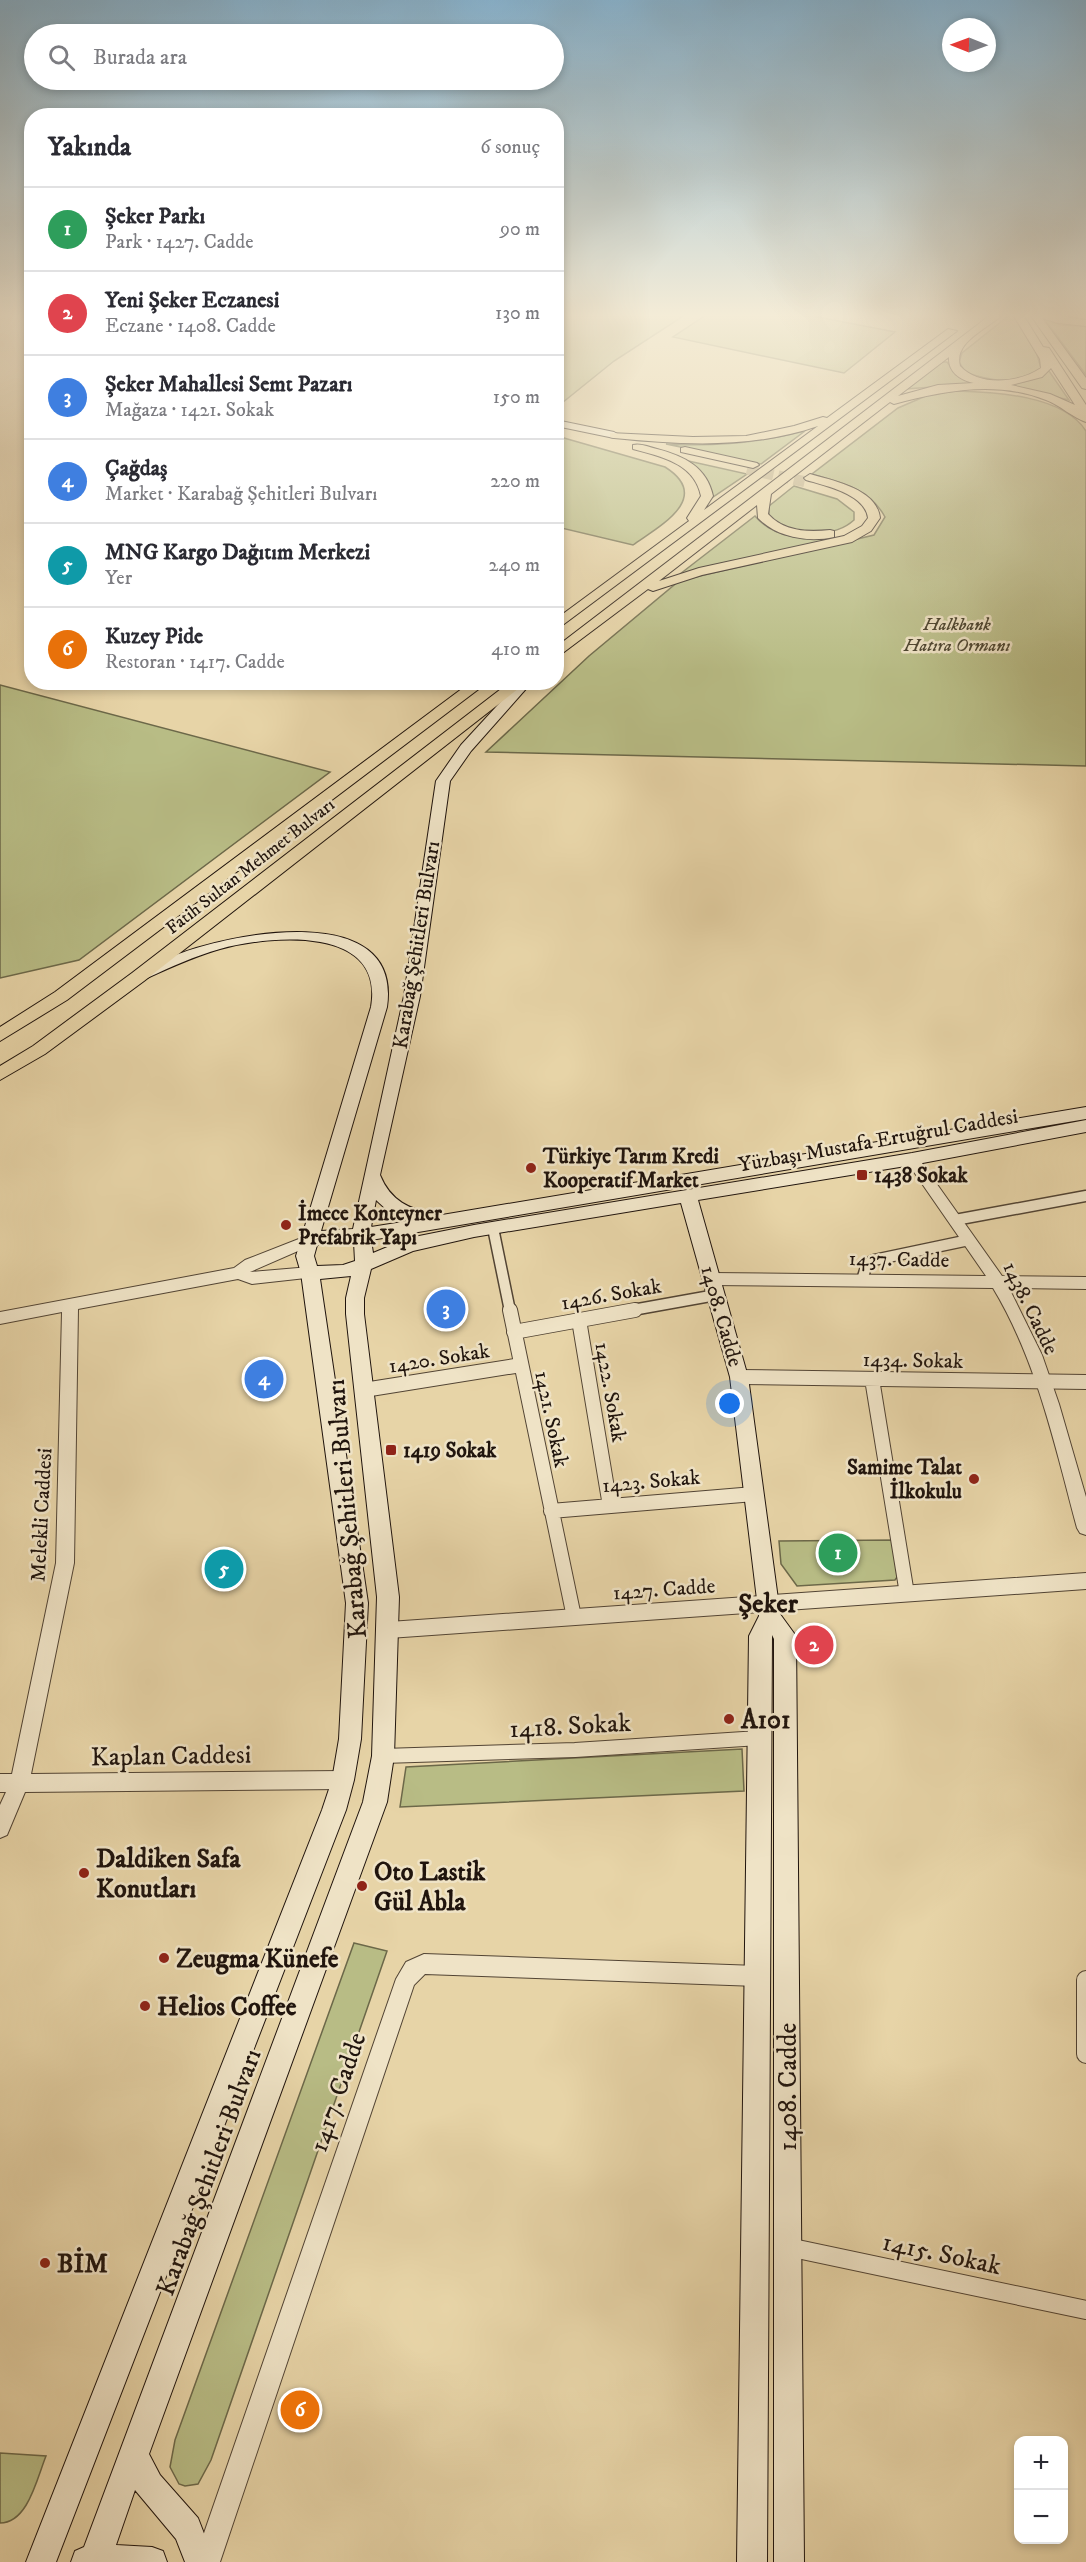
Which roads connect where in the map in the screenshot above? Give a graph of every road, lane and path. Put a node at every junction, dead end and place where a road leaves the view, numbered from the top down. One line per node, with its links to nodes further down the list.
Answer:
1 (578, 433): 6 (main road)
2 (592, 433): 6 (main road)
3 (781, 433): 6 (highway)
4 (816, 433): 9 (highway)
5 (844, 433): 8 (highway)
6 (612, 438): 7 (highway); 9 (highway)
7 (750, 467)
8 (765, 494): 10 (highway); 10 (highway)
9 (680, 534): 11 (highway)
10 (633, 595): 12 (highway)
11 (564, 620)
12 (564, 648)
13 (470, 690): 17 (highway, Fatih Sultan Mehmet Bulvarı)
14 (510, 690): 16 (highway, Fatih Sultan Mehmet Bulvarı)
15 (519, 690): 22 (main road, Karabağ Şehitleri Bulvarı)
16 (138, 977): 18 (highway, Fatih Sultan Mehmet Bulvarı); 29 (main road, Karabağ Şehitleri Bulvarı)
17 (0, 1035)
18 (0, 1074)
19 (1086, 1113): 21 (main road, Yüzbaşı Mustafa Ertuğrul Caddesi)
20 (1086, 1126): 21 (main road, Yüzbaşı Mustafa Ertuğrul Caddesi)
21 (908, 1152): 23 (main road, Yüzbaşı Mustafa Ertuğrul Caddesi); 25 (street, 1438. Cadde); 26 (main road, Yüzbaşı Mustafa Ertuğrul Caddesi)
22 (372, 1174): 26 (main road); 28 (main road, Karabağ Şehitleri Bulvarı)
23 (688, 1196): 27 (main road, Yüzbaşı Mustafa Ertuğrul Caddesi); 37 (main road, 1408. Cadde)
24 (1086, 1196): 25 (street)
25 (955, 1220): 30 (street, 1438. Cadde)
26 (439, 1223): 28 (main road, Yüzbaşı Mustafa Ertuğrul Caddesi)
27 (493, 1228): 31 (main road, Yüzbaşı Mustafa Ertuğrul Caddesi); 41 (street, 1421. Sokak)
28 (361, 1235): 29 (main road); 31 (main road, Karabağ Şehitleri Bulvarı)
29 (309, 1240): 32 (street); 33 (main road, Karabağ Şehitleri Bulvarı)
30 (969, 1240): 34 (street); 35 (street, 1438. Cadde)
31 (363, 1265): 33 (main road); 47 (main road, Karabağ Şehitleri Bulvarı)
32 (238, 1273): 33 (street); 38 (street)
33 (310, 1273): 60 (main road, Karabağ Şehitleri Bulvarı)
34 (862, 1280): 35 (street, 1437. Cadde); 37 (street, 1437. Cadde)
35 (998, 1281): 36 (street, 1437. Cadde); 45 (street, 1438. Cadde)
36 (1086, 1282)
37 (713, 1287): 40 (street, 1426. Sokak); 43 (main road, 1408. Cadde)
38 (70, 1304): 39 (street); 61 (street, Melekli Caddesi)
39 (0, 1318)
40 (579, 1320): 41 (street, 1426. Sokak); 50 (street, 1422. Sokak)
41 (514, 1332): 42 (street, 1421. Sokak)
42 (521, 1365): 47 (street, 1420. Sokak); 51 (street, 1421. Sokak)
43 (739, 1377): 44 (street, 1434. Sokak); 49 (main road, 1408. Cadde)
44 (872, 1379): 45 (street, 1434. Sokak); 54 (street)
45 (1042, 1381): 46 (street, 1434. Sokak); 48 (street, 1438. Cadde)
46 (1086, 1382)
47 (364, 1390): 57 (main road, Karabağ Şehitleri Bulvarı)
48 (1080, 1486): 52 (street, 1438. Cadde)
49 (754, 1494): 50 (street, 1423. Sokak); 55 (main road, 1408. Cadde)
50 (610, 1506): 51 (street, 1423. Sokak)
51 (551, 1510): 56 (street, 1421. Sokak)
52 (1086, 1528)
53 (1086, 1581): 54 (street, 1427. Cadde)
54 (908, 1594): 55 (street, 1427. Cadde)
55 (769, 1610): 56 (street, 1427. Cadde); 58 (main road, 1408. Cadde); 66 (main road, 1408. Cadde)
56 (574, 1617): 57 (street, 1427. Cadde)
57 (389, 1630): 59 (main road, Karabağ Şehitleri Bulvarı)
58 (759, 1738): 59 (street, 1418. Sokak); 63 (main road, 1408. Cadde)
59 (382, 1756): 68 (main road, Karabağ Şehitleri Bulvarı)
60 (343, 1780): 61 (street, Kaplan Caddesi); 70 (main road, Karabağ Şehitleri Bulvarı)
61 (10, 1784): 62 (street, Melekli Caddesi)
62 (0, 1828)
63 (757, 1976): 73 (street, 1417. Cadde); 74 (main road, 1408. Cadde)
64 (1086, 1980): 65 (street)
65 (1086, 2054)
66 (788, 2247): 67 (street, 1415. Sokak); 75 (main road, 1408. Cadde)
67 (1086, 2310)
68 (134, 2455): 69 (main road, Karabağ Şehitleri Bulvarı); 72 (main road)
69 (92, 2561): 71 (main road)
70 (41, 2562)
71 (152, 2562)
72 (200, 2562)
73 (207, 2562)
74 (752, 2562)
75 (789, 2562)

